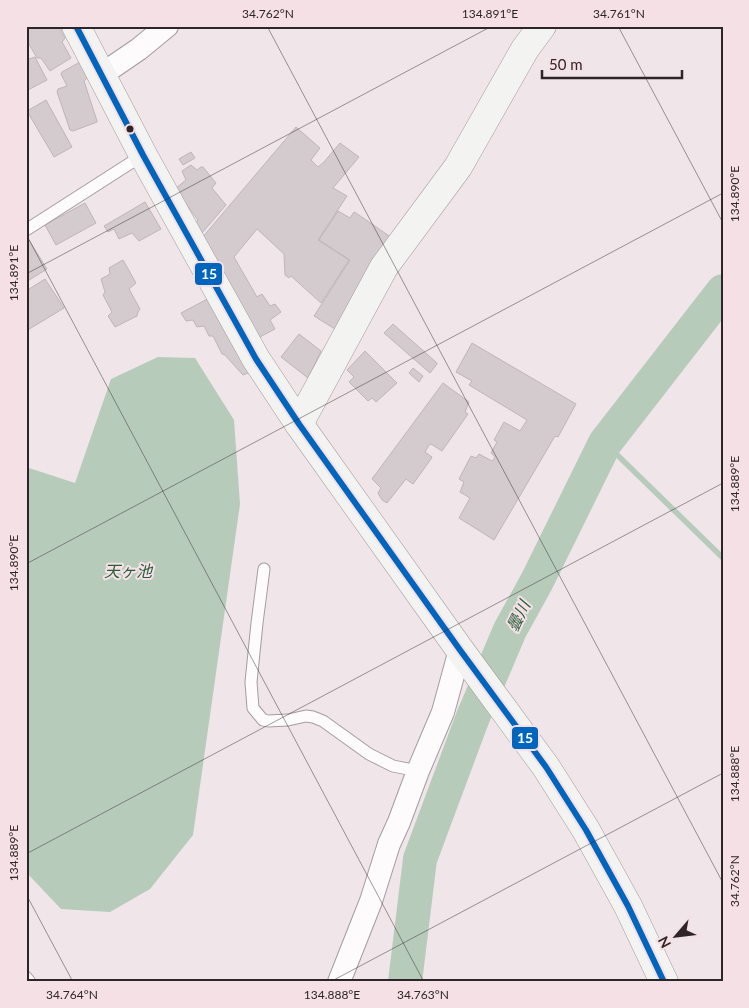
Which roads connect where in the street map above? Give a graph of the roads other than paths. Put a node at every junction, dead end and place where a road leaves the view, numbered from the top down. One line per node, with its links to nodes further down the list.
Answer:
1 (76, 26): 4 (main road)
2 (167, 26): 4 (street)
3 (542, 26): 7 (main road)
4 (101, 75): 5 (main road)
5 (143, 155): 6 (lane); 7 (main road)
6 (26, 230)
7 (298, 424): 9 (main road)
8 (264, 569): 10 (lane)
9 (460, 650): 10 (street); 14 (main road)
10 (418, 771): 13 (street)
11 (26, 977): 12 (lane)
12 (30, 982)
13 (339, 982)
14 (664, 982)

